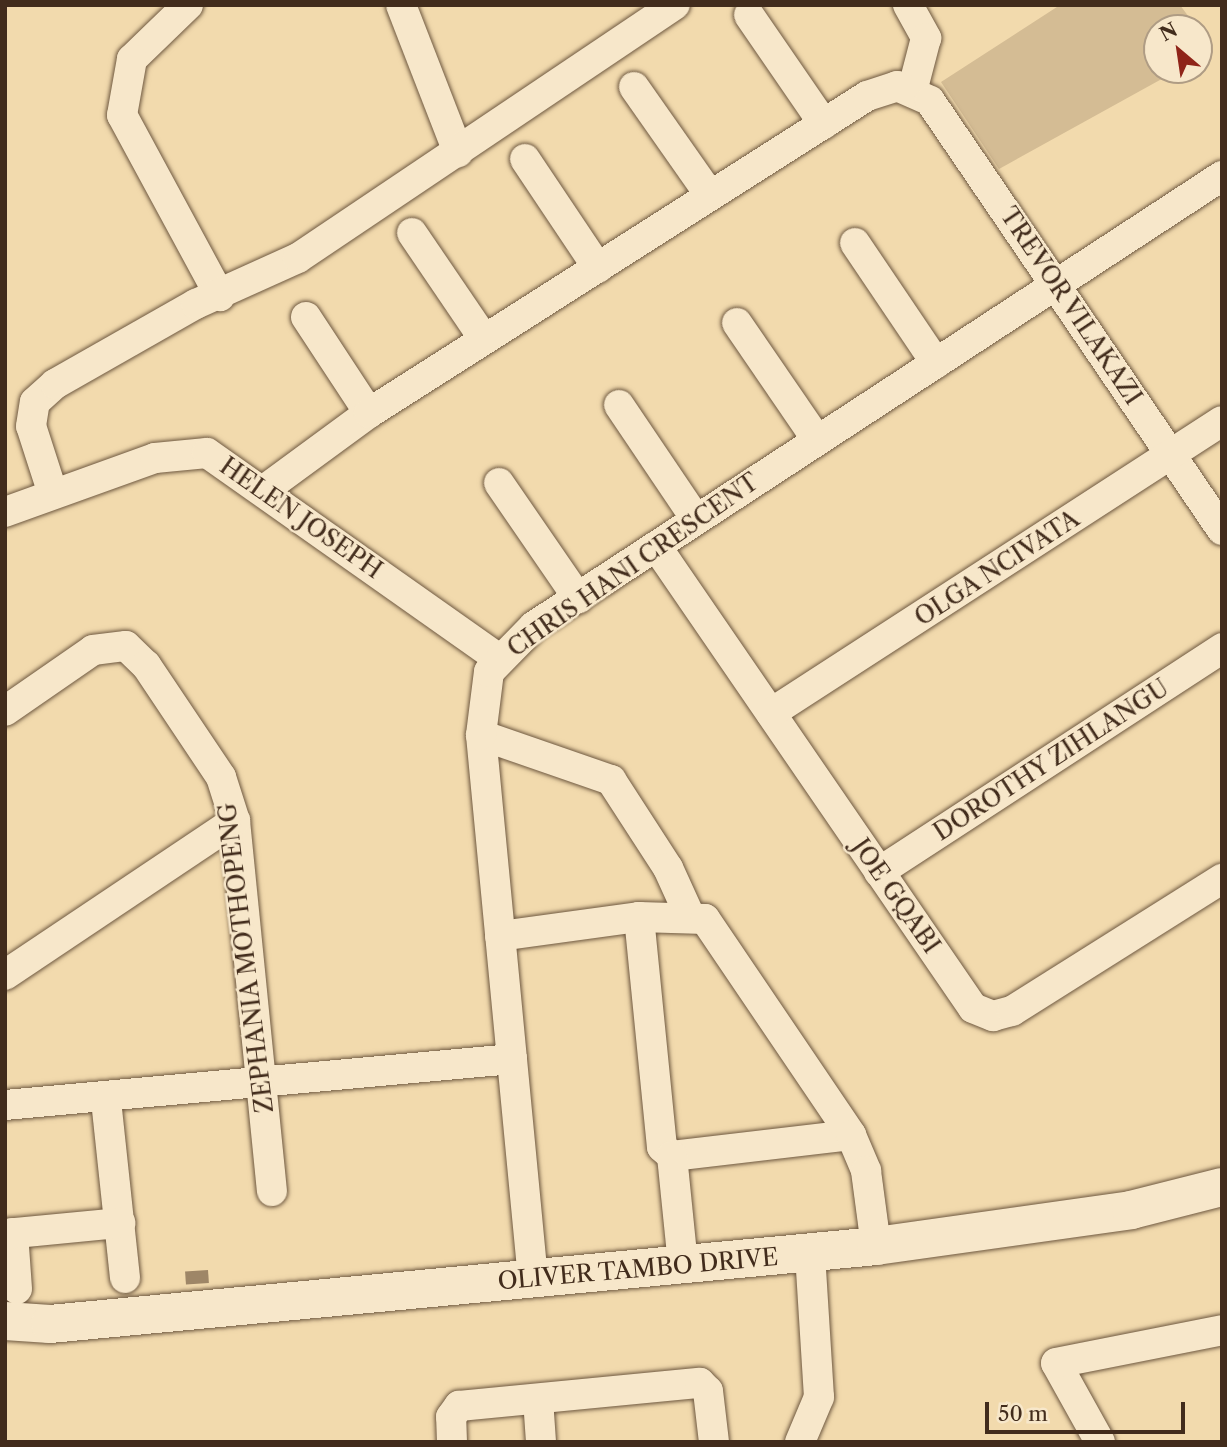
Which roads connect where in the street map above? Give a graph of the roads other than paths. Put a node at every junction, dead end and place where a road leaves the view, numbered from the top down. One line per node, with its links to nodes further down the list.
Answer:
1 (188, 5): 17 (street)
2 (401, 5): 9 (street)
3 (675, 5): 9 (street)
4 (908, 5): 7 (street)
5 (749, 15): 8 (street)
6 (634, 87): 12 (street)
7 (913, 88): 8 (street); 16 (street, TREVOR VILAKAZI)
8 (824, 124): 12 (street)
9 (458, 152): 17 (street)
10 (526, 159): 15 (street)
11 (1222, 176): 16 (street, CHRIS HANI CRESCENT)
12 (710, 195): 15 (street)
13 (412, 233): 20 (street)
14 (855, 243): 21 (street)
15 (598, 268): 20 (street)
16 (1057, 285): 21 (street, CHRIS HANI CRESCENT); 26 (street, TREVOR VILAKAZI)
17 (220, 296): 29 (street)
18 (306, 317): 23 (street)
19 (737, 323): 25 (street)
20 (484, 339): 23 (street)
21 (936, 363): 25 (street, CHRIS HANI CRESCENT)
22 (619, 405): 31 (street)
23 (369, 412): 28 (street)
24 (1222, 421): 26 (street, OLGA NCIVATA)
25 (817, 440): 31 (street, CHRIS HANI CRESCENT)
26 (1171, 456): 32 (street, TREVOR VILAKAZI); 38 (street, OLGA NCIVATA)
27 (499, 483): 34 (street)
28 (264, 490): 29 (street, HELEN JOSEPH); 36 (street, HELEN JOSEPH)
29 (53, 494): 30 (street, HELEN JOSEPH)
30 (5, 512)
31 (696, 519): 33 (street, CHRIS HANI CRESCENT)
32 (1222, 530)
33 (656, 546): 34 (street, CHRIS HANI CRESCENT); 38 (street, JOE GQABI)
34 (578, 598): 36 (street, CHRIS HANI CRESCENT)
35 (1222, 649): 41 (street, DOROTHY ZIHLANGU)
36 (498, 658): 39 (street, CHRIS HANI CRESCENT)
37 (5, 711): 40 (street, ZEPHANIA MOTHOPENG)
38 (771, 713): 41 (street, JOE GQABI)
39 (481, 735): 43 (street); 45 (street, CHRIS HANI CRESCENT)
40 (235, 821): 46 (street); 48 (street, ZEPHANIA MOTHOPENG)
41 (880, 872): 42 (street, JOE GQABI)
42 (1222, 878)
43 (689, 914): 44 (street); 51 (street)
44 (639, 917): 45 (street); 52 (street)
45 (500, 936): 47 (street, CHRIS HANI CRESCENT)
46 (5, 975)
47 (512, 1059): 48 (street); 61 (street, CHRIS HANI CRESCENT)
48 (261, 1082): 49 (street); 54 (street, ZEPHANIA MOTHOPENG)
49 (106, 1100): 50 (street); 55 (street)
50 (5, 1105)
51 (851, 1135): 52 (street); 57 (street)
52 (672, 1156): 59 (street)
53 (1222, 1187): 57 (street, OLIVER TAMBO DRIVE)
54 (272, 1191)
55 (120, 1223): 56 (street); 60 (street)
56 (9, 1233): 62 (street)
57 (876, 1246): 58 (street, OLIVER TAMBO DRIVE)
58 (810, 1253): 59 (street, OLIVER TAMBO DRIVE); 70 (street)
59 (684, 1264): 61 (street, OLIVER TAMBO DRIVE)
60 (125, 1278)
61 (533, 1279): 63 (street, OLIVER TAMBO DRIVE)
62 (11, 1305): 63 (street, OLIVER TAMBO DRIVE)
63 (50, 1324): 65 (street, OLIVER TAMBO DRIVE)
64 (1222, 1331): 71 (street)
65 (5, 1344)
66 (538, 1398): 67 (street); 68 (street); 69 (street)
67 (452, 1442)
68 (541, 1442)
69 (714, 1442)
70 (800, 1442)
71 (1100, 1442)

